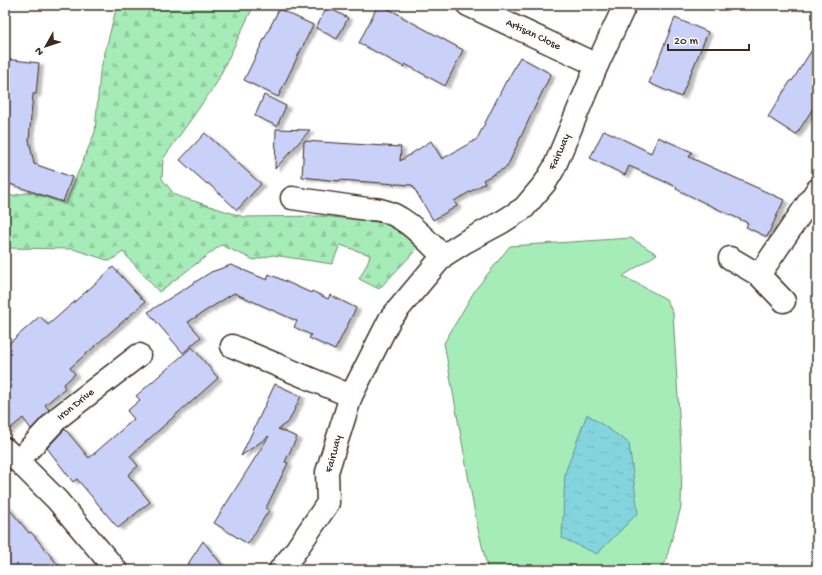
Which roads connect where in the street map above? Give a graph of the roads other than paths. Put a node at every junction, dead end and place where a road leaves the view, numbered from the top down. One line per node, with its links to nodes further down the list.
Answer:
1 (468, 5): 3 (street, Artisan Close)
2 (625, 5): 3 (street, Fairway)
3 (597, 65): 6 (street, Fairway)
4 (817, 190): 8 (street)
5 (292, 198): 6 (street)
6 (443, 256): 12 (street, Fairway)
7 (730, 258): 8 (street)
8 (759, 275): 9 (street)
9 (784, 301)
10 (232, 346): 12 (street)
11 (139, 355): 13 (street, Iron Drive)
12 (351, 396): 15 (street, Fairway)
13 (12, 455): 14 (street, Iron Drive)
14 (116, 570)
15 (280, 570)

